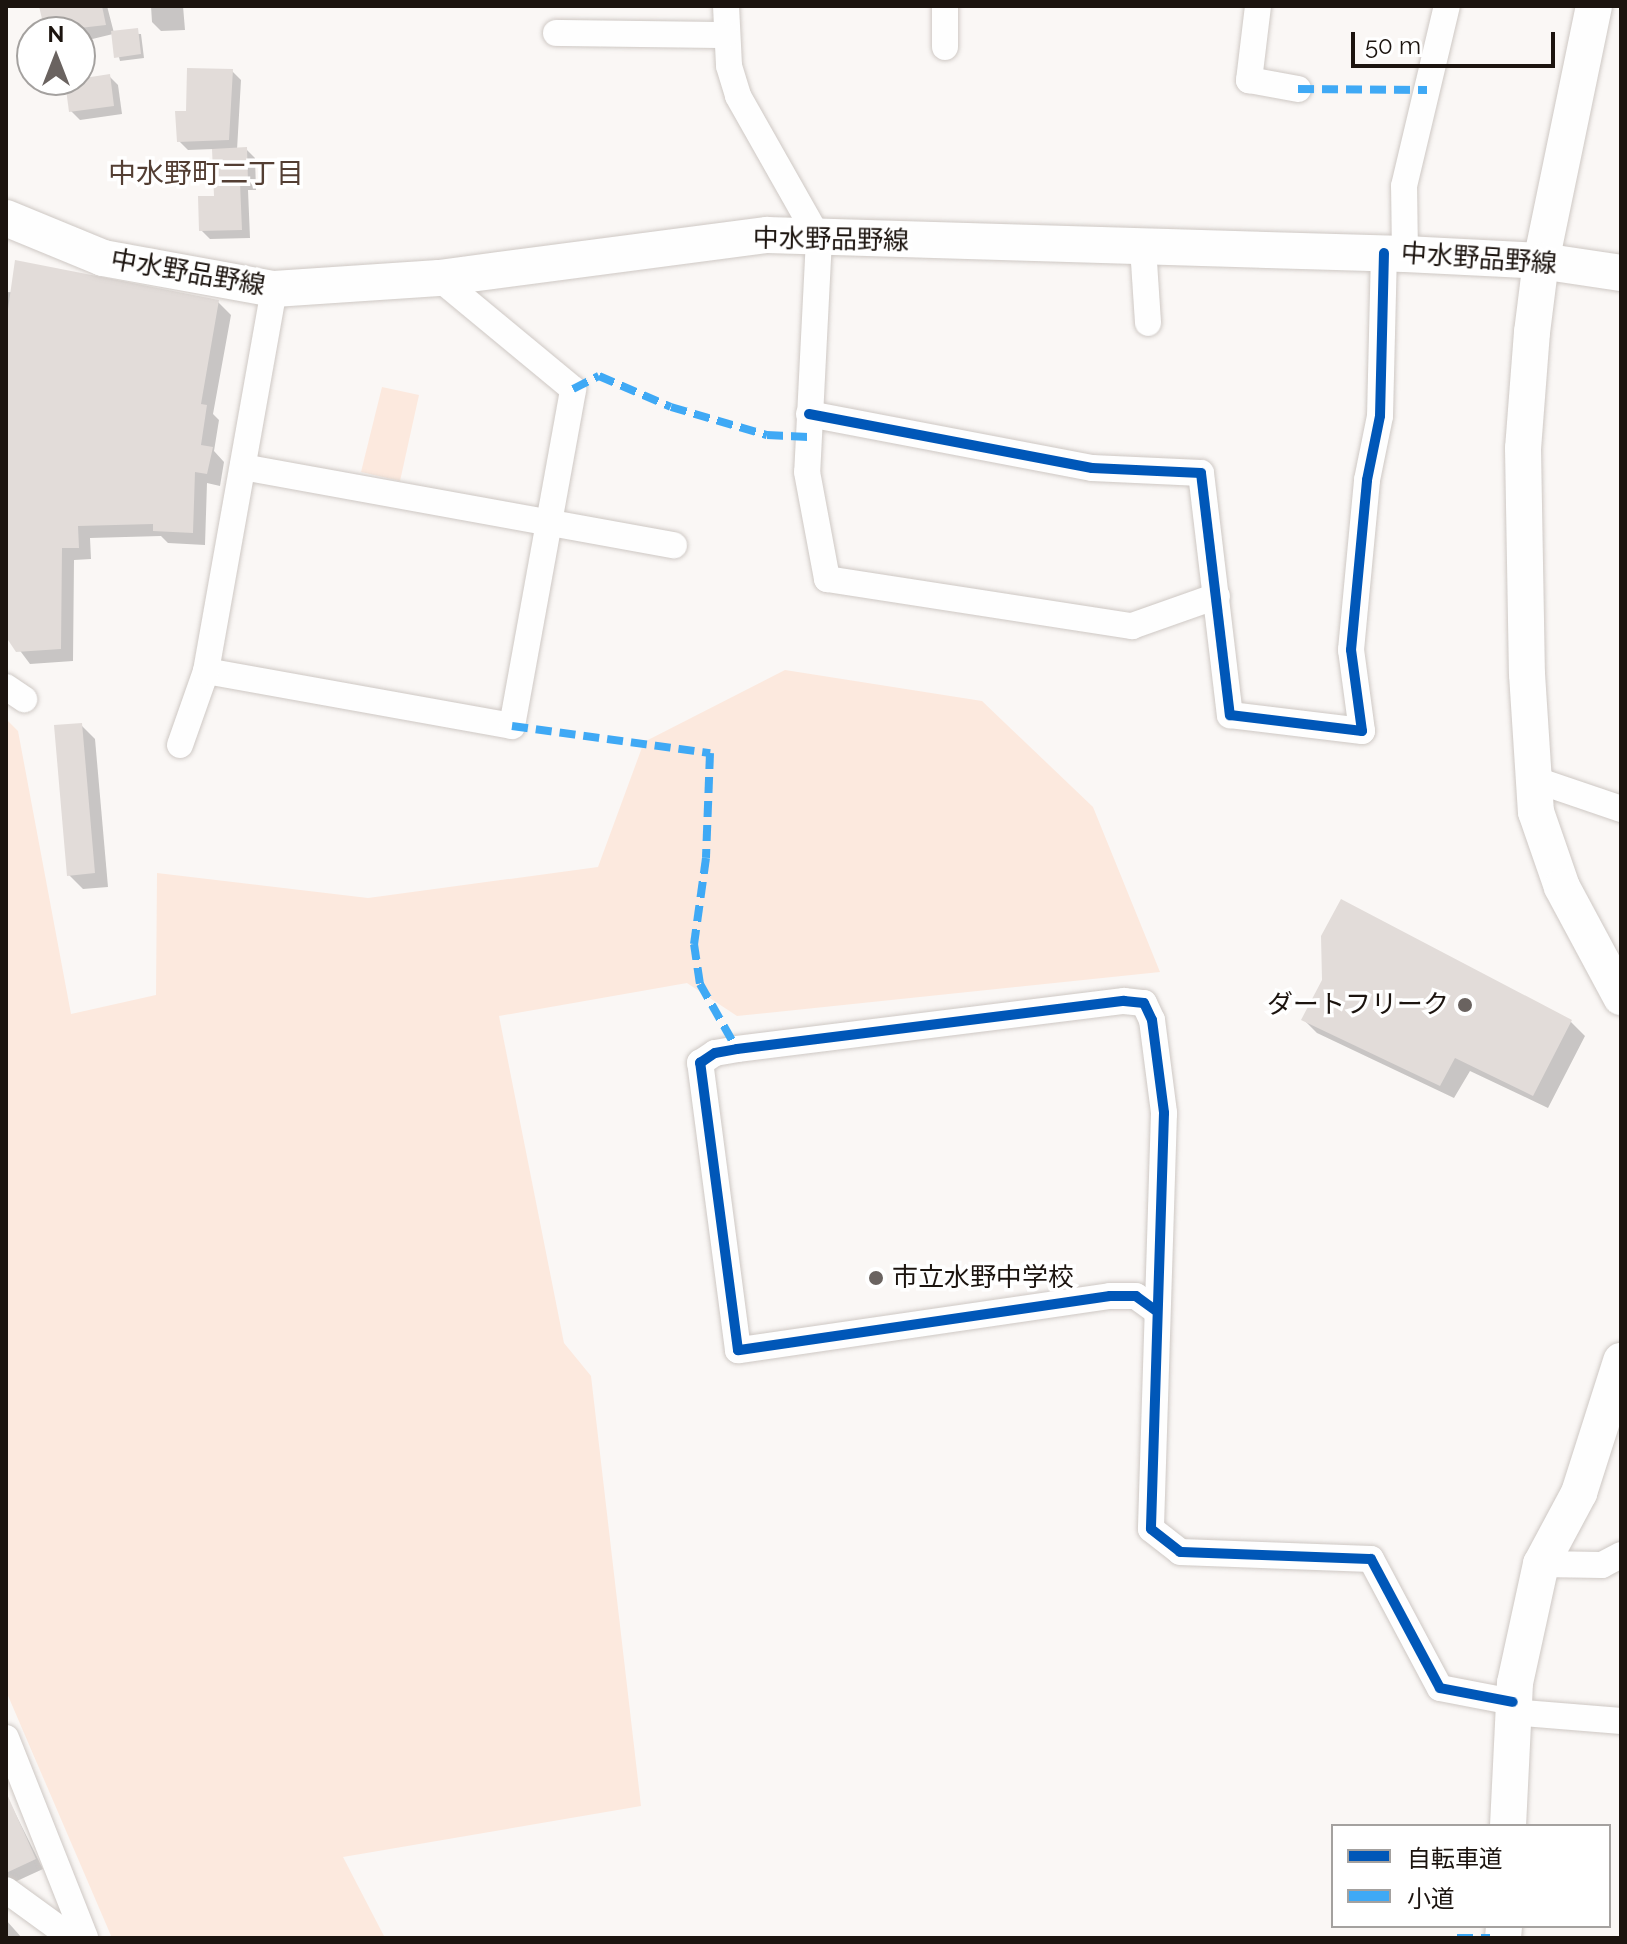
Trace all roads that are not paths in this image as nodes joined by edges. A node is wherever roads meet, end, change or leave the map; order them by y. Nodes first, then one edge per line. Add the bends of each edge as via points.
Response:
1 (726, 6) edge
2 (945, 6) edge
3 (1258, 6) edge
4 (1447, 6) edge
5 (1594, 6) edge
6 (556, 33) dead end
7 (725, 35) junction
8 (945, 47) dead end
9 (1298, 89) dead end
10 (6, 218) edge
11 (819, 239) junction
12 (1143, 247) junction
13 (1394, 254) junction
14 (1541, 261) junction
15 (1621, 273) edge
16 (439, 278) junction
17 (274, 289) junction
18 (1148, 323) dead end
19 (809, 414) junction
20 (243, 467) junction
21 (551, 524) junction
22 (674, 545) dead end
23 (1217, 596) junction
24 (206, 671) junction
25 (180, 745) dead end
26 (1533, 779) junction
27 (1621, 809) edge
28 (1621, 997) edge
29 (1155, 1310) junction
30 (1621, 1361) edge
31 (1621, 1555) edge
32 (1541, 1564) junction
33 (1513, 1707) junction
34 (1621, 1721) edge
35 (6, 1738) edge
36 (1508, 1824) edge
37 (6, 1890) edge
38 (72, 1938) edge
39 (85, 1938) edge

1 - 7 street
2 - 8 street
3 - 9 street via 1249,80
4 - 13 street via 1404,186
5 - 14 main road
6 - 7 street
7 - 11 street via 738,96
10 - 17 main road, 中水野品野線 via 103,258
11 - 12 main road, 中水野品野線
11 - 16 main road, 中水野品野線 via 767,235
11 - 19 street
12 - 13 main road, 中水野品野線
12 - 18 street
13 - 14 main road, 中水野品野線
13 - 23 street via 1351,650 1362,731 1230,715
14 - 15 main road, 中水野品野線
14 - 26 main road via 1523,448
16 - 17 main road, 中水野品野線
16 - 21 street via 573,389
17 - 20 street
19 - 23 street via 1092,468 1201,473
19 - 23 street via 807,472 827,579 1132,626
20 - 21 street
20 - 24 street
21 - 22 street
21 - 24 street via 512,726
24 - 25 street
26 - 27 street
26 - 28 main road via 1536,812 1562,887
29 - 29 street via 1136,1296 1110,1296 738,1350 700,1063 715,1053 737,1049 1110,1002 1144,1003 1152,1020 1164,1113 1161,1289
29 - 33 street via 1151,1529 1180,1552 1371,1559 1440,1688
30 - 32 main road via 1579,1493
31 - 32 street via 1602,1565
32 - 33 main road
33 - 34 street
33 - 36 main road
35 - 39 street
37 - 38 street

